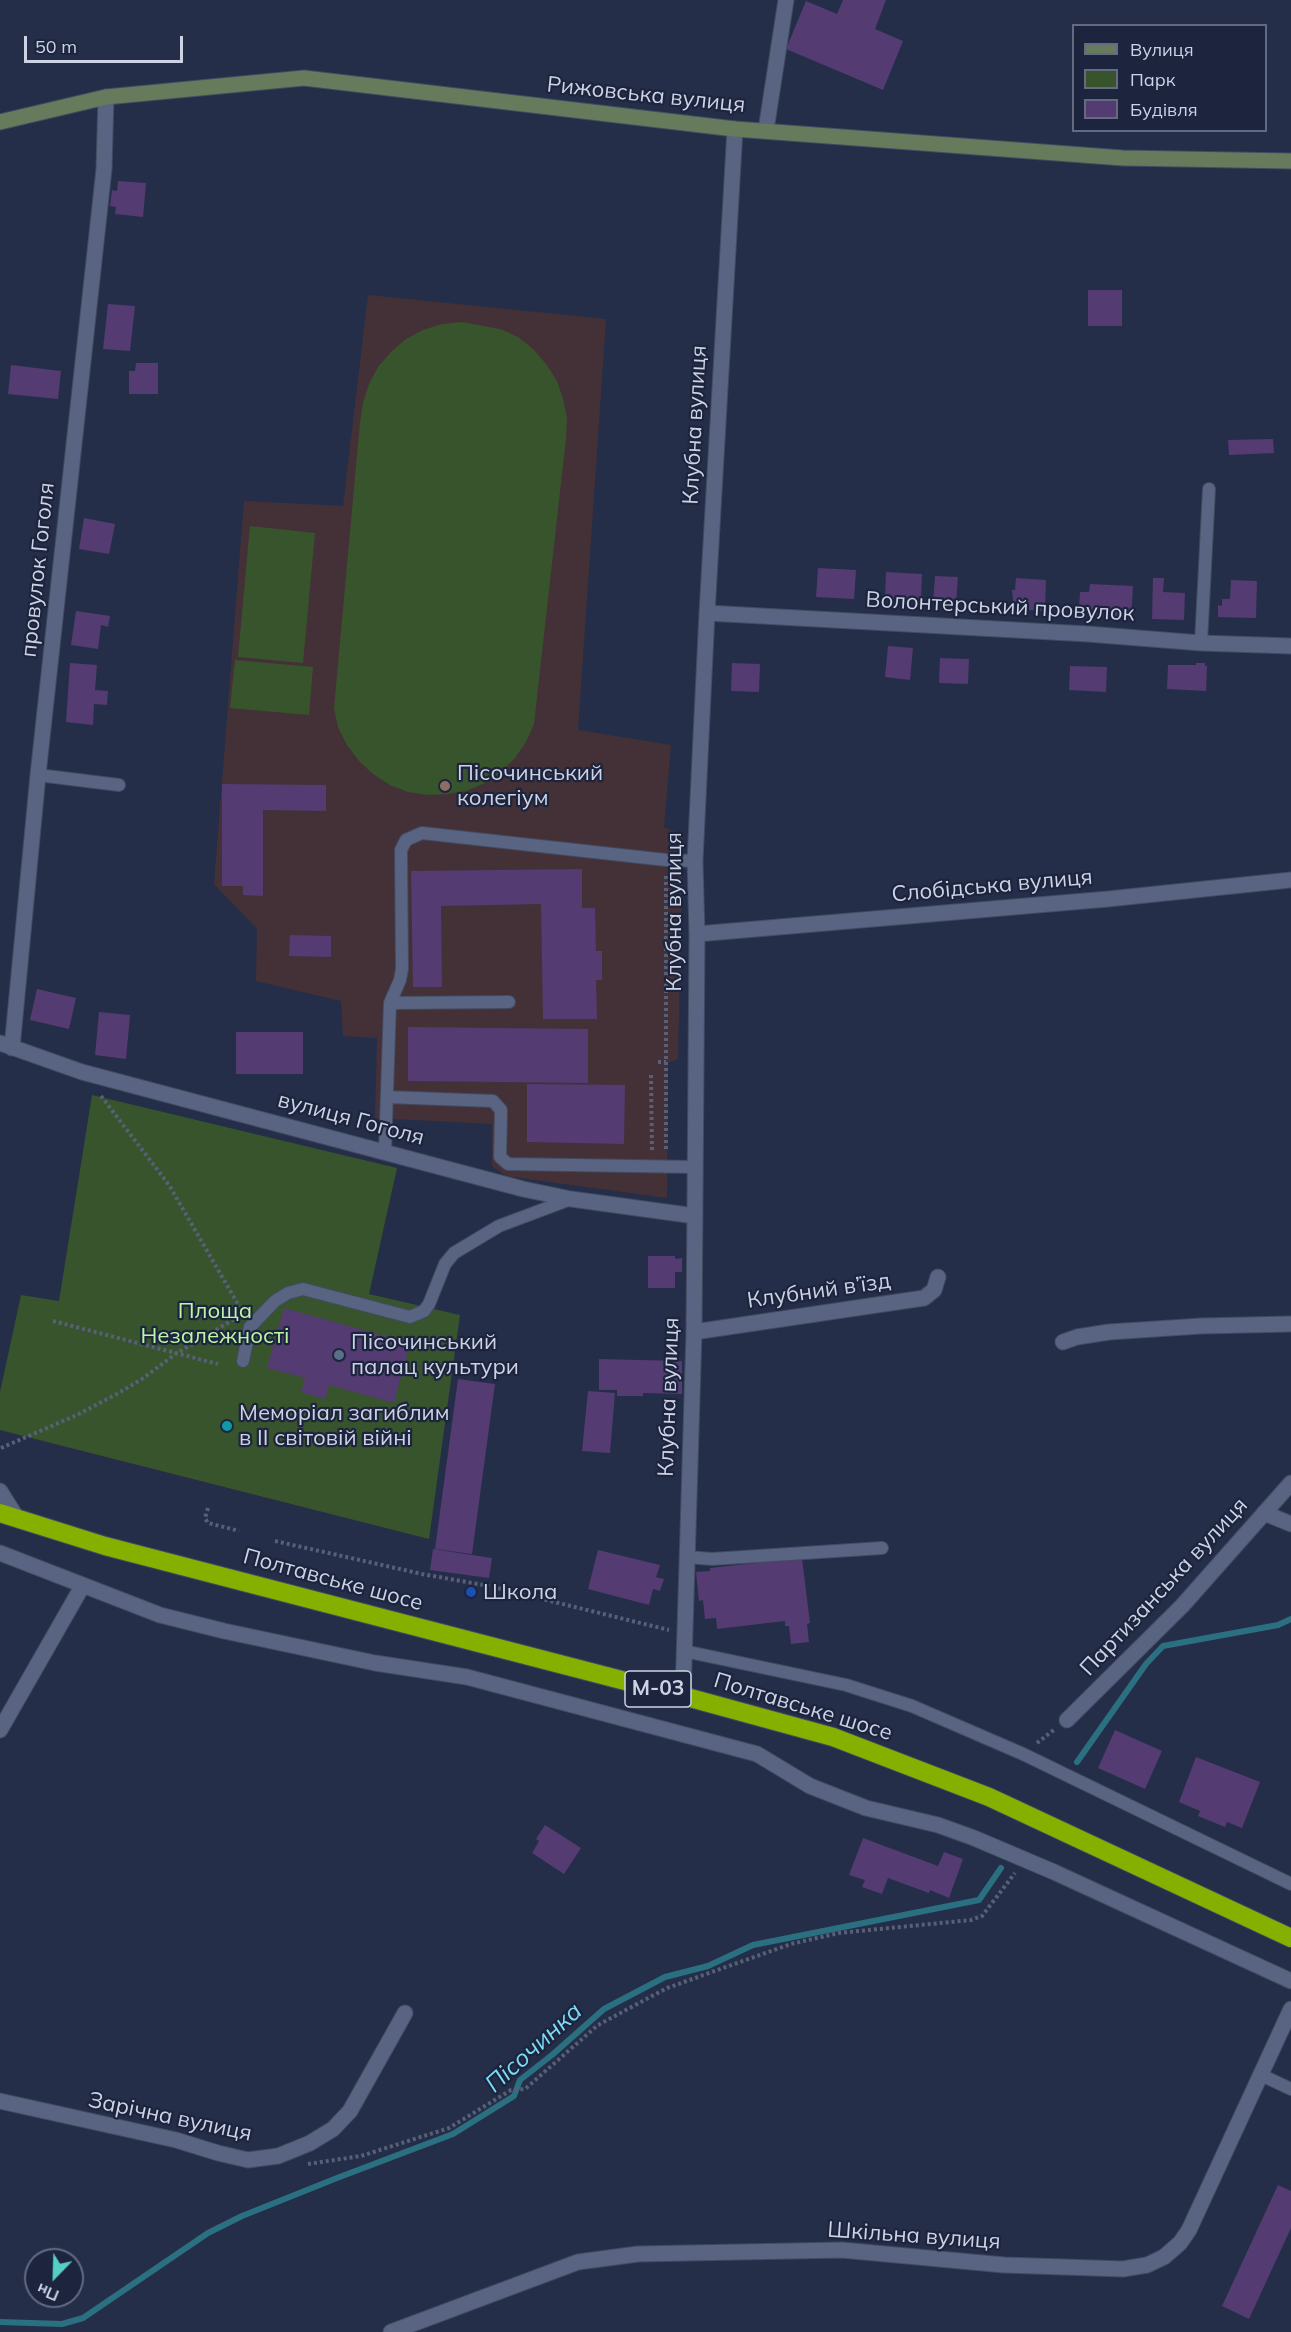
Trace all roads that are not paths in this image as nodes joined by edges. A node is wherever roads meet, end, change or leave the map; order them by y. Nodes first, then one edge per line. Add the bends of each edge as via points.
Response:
1 (786, 0) edge
2 (106, 97) junction
3 (0, 122) edge
4 (735, 129) junction
5 (766, 130) junction
6 (1291, 161) edge
7 (1209, 489) dead end
8 (707, 613) junction
9 (1202, 643) junction
10 (1291, 646) edge
11 (38, 775) junction
12 (119, 785) dead end
13 (695, 861) junction
14 (1291, 880) edge
15 (697, 934) junction
16 (509, 1002) dead end
17 (390, 1003) junction
18 (6, 1046) edge
19 (387, 1097) junction
20 (385, 1152) junction
21 (694, 1167) junction
22 (571, 1199) junction
23 (695, 1216) junction
24 (938, 1277) dead end
25 (1291, 1324) edge
26 (694, 1332) junction
27 (1063, 1342) dead end
28 (243, 1361) dead end
29 (1291, 1483) edge
30 (0, 1491) edge
31 (1264, 1513) junction
32 (8, 1516) edge
33 (1291, 1524) edge
34 (882, 1548) dead end
35 (0, 1553) edge
36 (687, 1557) junction
37 (83, 1585) junction
38 (684, 1651) junction
39 (683, 1696) junction
40 (1067, 1720) road end
41 (0, 1730) edge
42 (1291, 1884) edge
43 (1291, 1938) edge
44 (1291, 1981) edge
45 (1291, 2009) edge
46 (405, 2013) dead end
47 (1261, 2075) junction
48 (1291, 2089) edge
49 (0, 2101) edge
50 (391, 2332) edge

1 - 5 street
2 - 3 street, Рижовська вулиця
2 - 4 street, Рижовська вулиця via 304,78
2 - 11 street, провулок Гоголя via 104,169
4 - 5 street, Рижовська вулиця
4 - 8 street, Клубна вулиця
5 - 6 street, Рижовська вулиця via 1123,158
7 - 9 lane
8 - 9 street, Волонтерський провулок
8 - 13 street, Клубна вулиця
9 - 10 street, Волонтерський провулок
11 - 12 lane
11 - 18 street, провулок Гоголя
13 - 15 street, Клубна вулиця
13 - 17 lane via 422,833 411,836 401,850 402,969
14 - 15 street, Слобідська вулиця
15 - 21 street, Клубна вулиця
16 - 17 lane
17 - 19 lane
18 - 20 street, вулиця Гоголя via 82,1072
19 - 20 lane
19 - 21 lane via 493,1101 501,1110 500,1157 508,1164
20 - 22 street, вулиця Гоголя
21 - 23 street, Клубна вулиця
22 - 23 street, вулиця Гоголя
22 - 28 lane via 499,1226 454,1253 445,1264 429,1304 410,1317 303,1289 288,1293 275,1300 250,1327
23 - 26 street, Клубна вулиця
24 - 26 street, Клубний в’їзд via 934,1290 924,1298
25 - 27 street via 1109,1332
26 - 36 street, Клубна вулиця
29 - 31 street, Партизанська вулиця
30 - 32 street
31 - 33 street
31 - 40 street, Партизанська вулиця via 1182,1606
32 - 39 highway, Полтавське шосе / М-03 via 105,1546
34 - 36 lane via 712,1559
35 - 37 street
36 - 38 street, Клубна вулиця
37 - 41 street
37 - 44 street via 160,1615 375,1663 467,1677 757,1754 810,1786 866,1808 938,1825 1025,1860
38 - 39 street, Клубна вулиця
38 - 42 lane via 846,1685 912,1706 1023,1754
39 - 43 highway, Полтавське шосе / М-03 via 833,1737 989,1797
45 - 47 street, Шкільна вулиця
46 - 49 street, Зарічна вулиця via 350,2111 333,2129 278,2156 248,2160
47 - 48 lane
47 - 50 street, Шкільна вулиця via 1189,2230 1164,2257 1147,2265 1123,2269 1004,2265 842,2250 638,2254 578,2262

